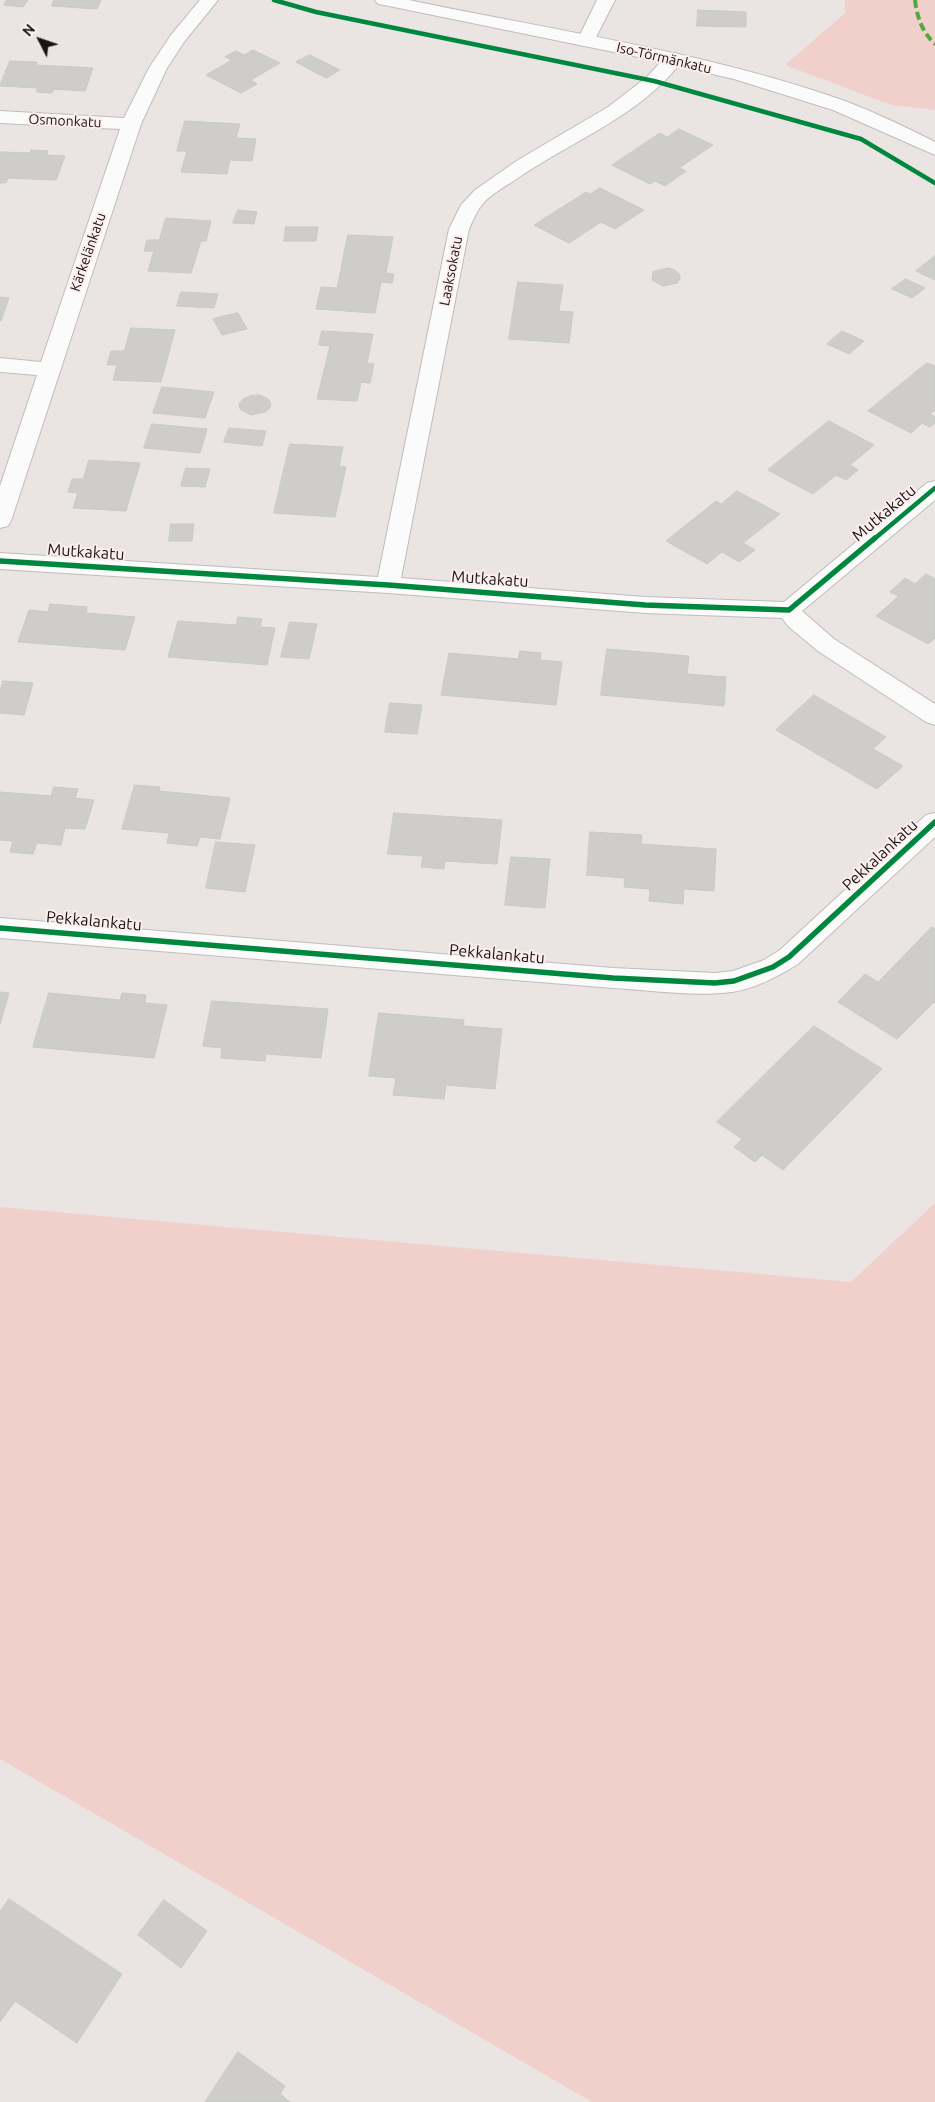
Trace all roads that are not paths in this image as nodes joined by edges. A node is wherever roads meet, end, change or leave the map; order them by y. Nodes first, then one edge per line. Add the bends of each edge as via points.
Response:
1 (209, 0) edge
2 (384, 0) edge
3 (606, 0) edge
4 (586, 41) junction
5 (674, 59) junction
6 (0, 117) edge
7 (131, 124) junction
8 (935, 149) edge
9 (0, 365) edge
10 (48, 369) junction
11 (935, 488) edge
12 (0, 521) edge
13 (0, 561) edge
14 (388, 585) junction
15 (789, 610) junction
16 (935, 716) edge
17 (935, 822) edge
18 (0, 928) edge

1 - 7 street, Kärkelänkatu via 158,68
2 - 4 street, Iso-Törmänkatu
3 - 4 street
4 - 5 street, Iso-Törmänkatu
5 - 8 street, Iso-Törmänkatu via 848,108
5 - 14 street, Laaksokatu via 654,82 615,111 525,164 482,194 464,216
6 - 7 street, Osmonkatu
7 - 10 street, Kärkelänkatu
9 - 10 street
10 - 12 street, Kärkelänkatu
11 - 15 street, Mutkakatu
13 - 14 street, Mutkakatu
14 - 15 street, Mutkakatu via 644,605
15 - 16 street via 826,645
17 - 18 street, Pekkalankatu via 789,957 754,975 715,984

